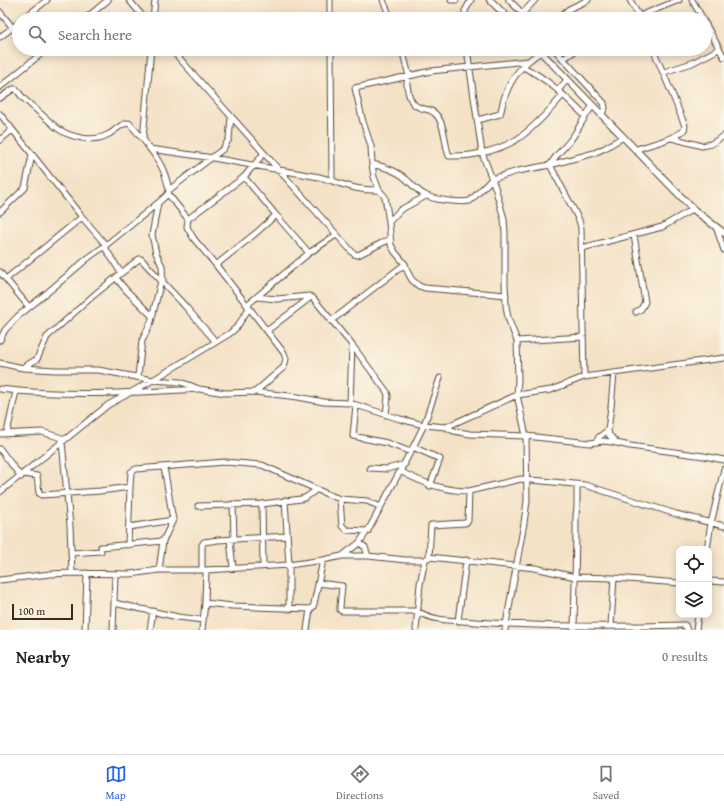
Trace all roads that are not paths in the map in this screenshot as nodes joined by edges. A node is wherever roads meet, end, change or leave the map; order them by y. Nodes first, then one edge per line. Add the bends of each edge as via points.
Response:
1 (47, 0) edge
2 (108, 0) edge
3 (129, 0) edge
4 (155, 0) edge
5 (330, 0) edge
6 (383, 0) edge
7 (451, 0) edge
8 (456, 0) edge
9 (471, 0) edge
10 (490, 0) edge
11 (509, 0) edge
12 (535, 0) edge
13 (588, 0) edge
14 (630, 0) edge
15 (679, 0) edge
16 (692, 0) edge
17 (0, 12) edge
18 (32, 12) edge
19 (93, 12) edge
20 (139, 12) edge
21 (154, 12) edge
22 (330, 12) edge
23 (388, 12) edge
24 (465, 12) edge
25 (502, 12) edge
26 (522, 12) edge
27 (524, 12) edge
28 (565, 12) edge
29 (637, 12) edge
30 (651, 12) edge
31 (698, 12) edge
32 (12, 27) edge
33 (12, 29) edge
34 (712, 36) edge
35 (0, 37) edge
36 (719, 49) junction
37 (712, 53) edge
38 (38, 56) edge
39 (150, 56) edge
40 (177, 56) edge
41 (331, 56) edge
42 (404, 56) edge
43 (468, 56) edge
44 (533, 56) edge
45 (544, 56) edge
46 (560, 56) edge
47 (568, 56) edge
48 (656, 56) edge
49 (706, 56) edge
50 (724, 57) edge
51 (563, 59) junction
52 (528, 61) junction
53 (470, 66) junction
54 (523, 67) junction
55 (571, 68) junction
56 (664, 72) junction
57 (409, 76) junction
58 (565, 78) junction
59 (0, 87) edge
60 (558, 90) junction
61 (563, 95) junction
62 (0, 98) edge
63 (593, 106) junction
64 (0, 114) edge
65 (601, 115) junction
66 (585, 116) junction
67 (231, 117) junction
68 (478, 120) junction
69 (12, 130) junction
70 (724, 136) edge
71 (623, 137) junction
72 (672, 138) junction
73 (143, 139) junction
74 (0, 140) edge
75 (150, 149) junction
76 (635, 150) junction
77 (264, 153) junction
78 (482, 153) junction
79 (32, 155) junction
80 (213, 158) junction
81 (372, 164) junction
82 (255, 165) junction
83 (550, 165) junction
84 (280, 171) junction
85 (244, 177) junction
86 (492, 179) junction
87 (332, 180) junction
88 (379, 190) junction
89 (168, 192) junction
90 (426, 196) junction
91 (158, 203) junction
92 (693, 209) junction
93 (0, 212) edge
94 (276, 215) junction
95 (82, 217) junction
96 (188, 219) junction
97 (389, 222) junction
98 (715, 226) junction
99 (724, 233) edge
100 (336, 235) junction
101 (634, 235) junction
102 (390, 239) junction
103 (105, 246) junction
104 (582, 248) junction
105 (724, 250) edge
106 (309, 254) junction
107 (216, 264) junction
108 (406, 264) junction
109 (0, 272) edge
110 (121, 273) junction
111 (116, 278) junction
112 (6, 280) junction
113 (162, 282) junction
114 (506, 295) junction
115 (257, 297) junction
116 (311, 297) junction
117 (29, 307) junction
118 (248, 307) junction
119 (636, 312) dead end
120 (152, 316) junction
121 (331, 321) junction
122 (268, 330) junction
123 (3, 331) edge
124 (583, 337) junction
125 (0, 340) edge
126 (517, 341) junction
127 (216, 342) junction
128 (352, 345) junction
129 (724, 358) edge
130 (0, 363) edge
131 (23, 368) junction
132 (614, 373) junction
133 (138, 376) junction
134 (584, 377) junction
135 (440, 378) dead end
136 (153, 380) junction
137 (0, 389) edge
138 (199, 389) junction
139 (16, 391) junction
140 (255, 392) junction
141 (131, 393) junction
142 (517, 395) junction
143 (350, 403) junction
144 (356, 404) junction
145 (386, 415) junction
146 (424, 425) junction
147 (446, 427) junction
148 (608, 430) junction
149 (0, 434) edge
150 (6, 434) junction
151 (526, 436) junction
152 (64, 440) junction
153 (596, 442) junction
154 (618, 444) junction
155 (0, 449) edge
156 (412, 450) junction
157 (724, 460) edge
158 (405, 464) junction
159 (164, 467) junction
160 (370, 468) dead end
161 (724, 469) edge
162 (400, 471) junction
163 (22, 475) junction
164 (527, 479) junction
165 (578, 485) junction
166 (130, 486) junction
167 (430, 486) junction
168 (316, 490) junction
169 (469, 491) junction
170 (0, 492) edge
171 (66, 494) junction
172 (340, 499) junction
173 (285, 500) junction
174 (233, 504) junction
175 (262, 504) junction
176 (198, 506) dead end
177 (381, 507) junction
178 (173, 520) junction
179 (711, 523) junction
180 (724, 526) edge
181 (129, 527) junction
182 (368, 531) junction
183 (286, 536) junction
184 (263, 538) junction
185 (232, 540) junction
186 (163, 541) junction
187 (359, 542) junction
188 (128, 545) junction
189 (707, 546) edge
190 (71, 553) junction
191 (342, 556) junction
192 (368, 556) junction
193 (427, 559) junction
194 (323, 560) junction
195 (466, 560) junction
196 (289, 565) junction
197 (263, 566) junction
198 (517, 566) junction
199 (233, 568) junction
200 (159, 570) junction
201 (204, 570) junction
202 (72, 572) junction
203 (87, 573) junction
204 (115, 574) junction
205 (575, 577) junction
206 (614, 578) junction
207 (0, 580) edge
208 (712, 581) edge
209 (724, 582) edge
210 (318, 583) junction
211 (676, 583) edge
212 (114, 603) junction
213 (205, 603) junction
214 (288, 609) junction
215 (310, 609) junction
216 (153, 611) junction
217 (417, 611) junction
218 (698, 618) edge
219 (203, 620) junction
220 (458, 621) junction
221 (611, 626) junction
222 (505, 627) edge
223 (574, 628) edge
224 (85, 630) edge
225 (113, 630) edge
226 (150, 630) edge
227 (202, 630) edge
228 (307, 630) edge
229 (416, 630) edge
230 (687, 630) edge
231 (696, 630) edge

1 - 18 street
2 - 19 street
3 - 20 street
4 - 21 street
5 - 22 street
6 - 23 street
7 - 8 street
9 - 24 street
10 - 25 street
11 - 26 street
12 - 27 street
13 - 28 street
14 - 29 street
15 - 30 street
16 - 31 street
17 - 32 street
33 - 35 street
34 - 36 street
36 - 37 street
36 - 50 street
38 - 59 street
39 - 73 street
40 - 67 street
41 - 87 street
42 - 57 street
43 - 53 street
44 - 52 street
45 - 58 street
46 - 51 street
47 - 51 street
48 - 56 street
49 - 56 street
51 - 55 street
52 - 53 street
52 - 54 street
53 - 57 street
53 - 68 street
54 - 60 street
54 - 68 street via 510,84 500,114
55 - 58 street
55 - 65 street via 604,103 605,108
56 - 72 street via 685,126 684,130
57 - 78 street via 406,82 413,105 436,114 439,118 449,156
57 - 81 street via 355,88 362,122 371,146
58 - 60 street
58 - 63 street
60 - 61 street
61 - 66 street
61 - 78 street via 516,140
62 - 73 street via 13,89 16,90 63,132 97,139 129,123
63 - 65 street
63 - 66 street
64 - 69 street
65 - 71 street
66 - 83 street
67 - 77 street
67 - 80 street via 228,142
68 - 78 street
69 - 74 street
69 - 79 street
70 - 72 street via 702,146
71 - 76 street
71 - 83 street via 605,148
72 - 76 street
73 - 75 street
75 - 80 street
75 - 89 street via 162,166
76 - 92 street
77 - 82 street
77 - 84 street
78 - 86 street
79 - 93 street via 25,188
79 - 95 street
80 - 82 street
80 - 89 street
81 - 88 street
81 - 90 street via 393,170
82 - 84 street
82 - 85 street
83 - 86 street
83 - 104 street via 580,220
84 - 87 street
84 - 100 street
85 - 94 street
85 - 96 street
86 - 90 street via 470,201 459,202
86 - 114 street via 504,219
87 - 88 street via 354,188
88 - 97 street via 384,197
89 - 91 street
89 - 96 street
90 - 97 street via 396,212
91 - 103 street
91 - 113 street via 152,235 162,266
92 - 98 street
92 - 101 street via 662,227
94 - 106 street
94 - 107 street via 256,234
95 - 103 street
95 - 112 street
96 - 107 street via 188,229
97 - 102 street
98 - 99 street
98 - 105 street
100 - 102 street via 355,255
100 - 106 street
101 - 104 street
101 - 119 street via 645,302
102 - 108 street via 395,252
103 - 110 street
103 - 117 street
104 - 124 street
106 - 115 street
107 - 118 street
108 - 114 street via 412,280 425,288
108 - 121 street
109 - 112 street
110 - 111 street
110 - 113 street via 136,260 142,259
111 - 120 street
111 - 131 street via 46,338 37,359
112 - 117 street
113 - 120 street
113 - 127 street
114 - 126 street via 508,318
115 - 116 street
115 - 118 street
116 - 121 street
116 - 122 street
117 - 123 street
118 - 122 street
118 - 127 street via 237,327
120 - 133 street via 142,340
121 - 128 street
122 - 140 street via 284,353 286,363
123 - 125 street
124 - 126 street
124 - 134 street
126 - 142 street
127 - 136 street
128 - 143 street
128 - 145 street via 387,392
129 - 132 street
130 - 131 street
131 - 133 street via 98,370
132 - 134 street
132 - 148 street
133 - 136 street
134 - 142 street via 551,390
135 - 146 street
136 - 138 street via 180,382
136 - 141 street
137 - 139 street
138 - 140 street via 226,393
138 - 141 street
139 - 141 street
139 - 150 street
140 - 143 street
141 - 152 street via 108,405
142 - 147 street
142 - 151 street
143 - 144 street
144 - 145 street
144 - 156 street via 353,436
145 - 146 street
146 - 147 street
146 - 156 street
147 - 151 street via 470,434
148 - 153 street via 598,437
148 - 154 street
149 - 150 street
150 - 152 street via 42,432
151 - 153 street
151 - 164 street
152 - 163 street
152 - 171 street
153 - 154 street
154 - 157 street
155 - 163 street
156 - 158 street
156 - 167 street via 440,460
158 - 160 street via 387,469
158 - 162 street
159 - 166 street via 136,469 131,472
159 - 168 street via 225,462 258,464
159 - 178 street
161 - 179 street
162 - 167 street
162 - 177 street
163 - 170 street
163 - 171 street via 37,476 39,493 42,495
164 - 165 street
164 - 169 street
164 - 198 street via 527,501
165 - 179 street
165 - 205 street
166 - 171 street
166 - 181 street
167 - 169 street
168 - 172 street
168 - 173 street via 303,499
169 - 193 street via 468,521 431,525
171 - 190 street
172 - 177 street via 367,501
172 - 182 street via 342,526 347,530
173 - 175 street
173 - 183 street
174 - 175 street
174 - 176 street
174 - 185 street
175 - 184 street
177 - 182 street
178 - 181 street
178 - 186 street
179 - 180 street
179 - 189 street
181 - 188 street
182 - 187 street
183 - 184 street
183 - 196 street
184 - 185 street
184 - 197 street
185 - 199 street
185 - 201 street via 202,543
186 - 188 street
186 - 200 street
187 - 191 street
187 - 192 street via 365,547
188 - 190 street
190 - 202 street
191 - 192 street
191 - 194 street
192 - 193 street
193 - 195 street
193 - 217 street via 420,584
194 - 196 street
194 - 210 street
195 - 198 street
195 - 220 street
196 - 197 street
196 - 214 street
197 - 199 street
198 - 205 street
198 - 222 street
199 - 201 street
200 - 201 street
200 - 204 street
201 - 213 street
202 - 203 street
202 - 207 street
203 - 204 street
203 - 224 street
204 - 212 street
205 - 206 street
205 - 223 street
206 - 211 street
206 - 221 street
208 - 209 street
210 - 215 street
210 - 217 street via 342,586 340,610
212 - 216 street
212 - 225 street
213 - 214 street
213 - 219 street
214 - 215 street
215 - 228 street
216 - 219 street
216 - 226 street
217 - 220 street via 440,620
217 - 229 street
218 - 231 street
219 - 227 street
220 - 222 street
221 - 223 street
221 - 230 street via 685,625
222 - 223 street

